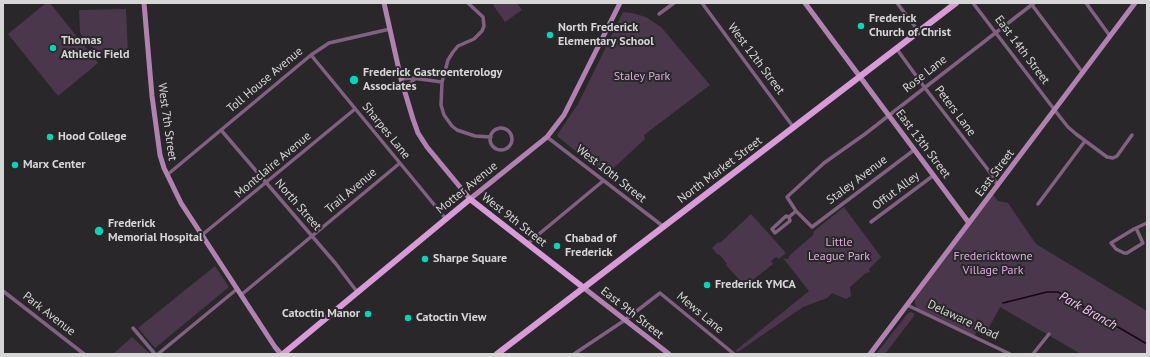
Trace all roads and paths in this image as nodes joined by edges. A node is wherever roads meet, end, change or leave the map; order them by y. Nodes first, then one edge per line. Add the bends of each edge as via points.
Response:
1 (144, 3) edge
2 (384, 3) edge
3 (468, 3) edge
4 (620, 3) edge
5 (674, 3) edge
6 (702, 3) edge
7 (805, 3) edge
8 (897, 3) edge
9 (956, 3) edge
10 (973, 3) edge
11 (1086, 3) edge
12 (1135, 3) edge
13 (1033, 4) edge
14 (659, 14) dead end
15 (390, 29) junction
16 (919, 32) junction
17 (996, 32) junction
18 (1110, 36) junction
19 (896, 48) junction
20 (311, 55) junction
21 (1082, 73) junction
22 (860, 77) junction
23 (401, 79) junction
24 (414, 79) junction
25 (442, 82) junction
26 (403, 86) junction
27 (925, 88) junction
28 (355, 109) junction
29 (1055, 110) junction
30 (888, 116) junction
31 (794, 128) junction
32 (221, 130) junction
33 (1132, 135) dead end
34 (547, 136) junction
35 (491, 137) junction
36 (1085, 140) junction
37 (914, 150) junction
38 (400, 163) junction
39 (167, 175) junction
40 (934, 175) junction
41 (603, 181) junction
42 (266, 183) junction
43 (998, 186) junction
44 (470, 199) junction
45 (1038, 204) dead end
46 (796, 211) junction
47 (789, 217) junction
48 (446, 219) junction
49 (871, 222) dead end
50 (969, 223) junction
51 (1147, 223) edge
52 (664, 227) junction
53 (1136, 228) junction
54 (202, 235) junction
55 (312, 236) junction
56 (527, 244) junction
57 (237, 288) junction
58 (584, 288) junction
59 (3, 291) edge
60 (358, 293) junction
61 (241, 295) junction
62 (907, 305) junction
63 (625, 320) junction
64 (133, 328) dead end
65 (1049, 334) dead end
66 (84, 354) edge
67 (155, 354) edge
68 (158, 354) edge
69 (282, 354) edge
70 (496, 354) edge
71 (574, 354) edge
72 (669, 354) edge
73 (734, 354) edge
74 (870, 354) edge
75 (1010, 354) edge
76 (1033, 354) edge

1 - 39 main road, West 7th Street via 152,96 160,155
2 - 15 main road, West 9th Street
3 - 25 street via 483,17 484,26 482,32 474,39 458,46 452,52
4 - 34 main road, Motter Avenue via 572,101
5 - 14 street
6 - 31 street, West 12th Street
7 - 22 main road, East 13th Street
8 - 16 street
9 - 16 main road, North Market Street
10 - 17 street, East 14th Street
11 - 18 street
12 - 18 main road, East Street
13 - 17 street, Rose Lane
13 - 21 street
15 - 20 street, Toll House Avenue via 329,43
15 - 23 main road, West 9th Street
16 - 19 main road, North Market Street
17 - 27 street, Rose Lane
17 - 29 street, East 14th Street
18 - 21 main road, East Street
19 - 22 main road, North Market Street
19 - 27 street, Peters Lane
20 - 28 street, Sharpes Lane
20 - 32 street, Toll House Avenue
21 - 29 main road, East Street
22 - 30 main road, East 13th Street
22 - 31 main road, North Market Street
23 - 24 street
23 - 26 main road, West 9th Street
24 - 25 street
24 - 26 street
25 - 35 street via 441,105 452,126 466,134
26 - 44 main road, West 9th Street via 418,133
27 - 30 street, Rose Lane
27 - 43 street, Peters Lane
28 - 38 street, Sharpes Lane
28 - 42 street, Montclaire Avenue
29 - 36 street, East 14th Street via 1068,127
29 - 43 main road, East Street
30 - 37 main road, East 13th Street
30 - 46 street, Rose Lane via 824,163 787,197
31 - 52 main road, North Market Street
32 - 39 street, Toll House Avenue
32 - 42 street, North Street
33 - 36 street, East 14th Street via 1113,158 1107,157
34 - 41 street, West 10th Street
34 - 44 main road, Motter Avenue
35 - 35 street via 493,147 500,150 507,148 511,143 511,136 504,129 494,131
36 - 45 street
37 - 40 main road, East 13th Street
37 - 46 street, Staley Avenue via 812,227
38 - 48 street, Sharpes Lane
38 - 55 street, Trail Avenue
39 - 54 main road, West 7th Street via 181,203
40 - 49 street, Offut Alley
40 - 50 main road, East 13th Street
41 - 52 street, West 10th Street
41 - 56 street
42 - 54 street, Montclaire Avenue
42 - 55 street, North Street
43 - 50 main road, East Street
44 - 48 main road, Motter Avenue
44 - 56 main road, West 9th Street
46 - 47 street
47 - 47 street via 786,216 772,229 775,233 790,221
48 - 60 main road, Motter Avenue
50 - 62 main road, East Street
51 - 53 street
52 - 58 main road, North Market Street
53 - 53 street via 1134,229 1111,243 1116,249 1127,253 1143,243
54 - 57 main road, West 7th Street
55 - 60 street, North Street
55 - 61 street, Trail Avenue
56 - 58 main road, West 9th Street
57 - 61 main road, West 7th Street
57 - 68 street
58 - 63 main road, East 9th Street
58 - 70 main road, North Market Street
59 - 66 street, Park Avenue
60 - 69 main road, Motter Avenue
61 - 69 main road, West 7th Street via 275,348
62 - 74 main road, East Street
62 - 75 street, Delaware Road
63 - 71 street, Mews Lane
63 - 72 main road, East 9th Street
63 - 73 street, Mews Lane via 660,293
64 - 67 street
65 - 76 street

